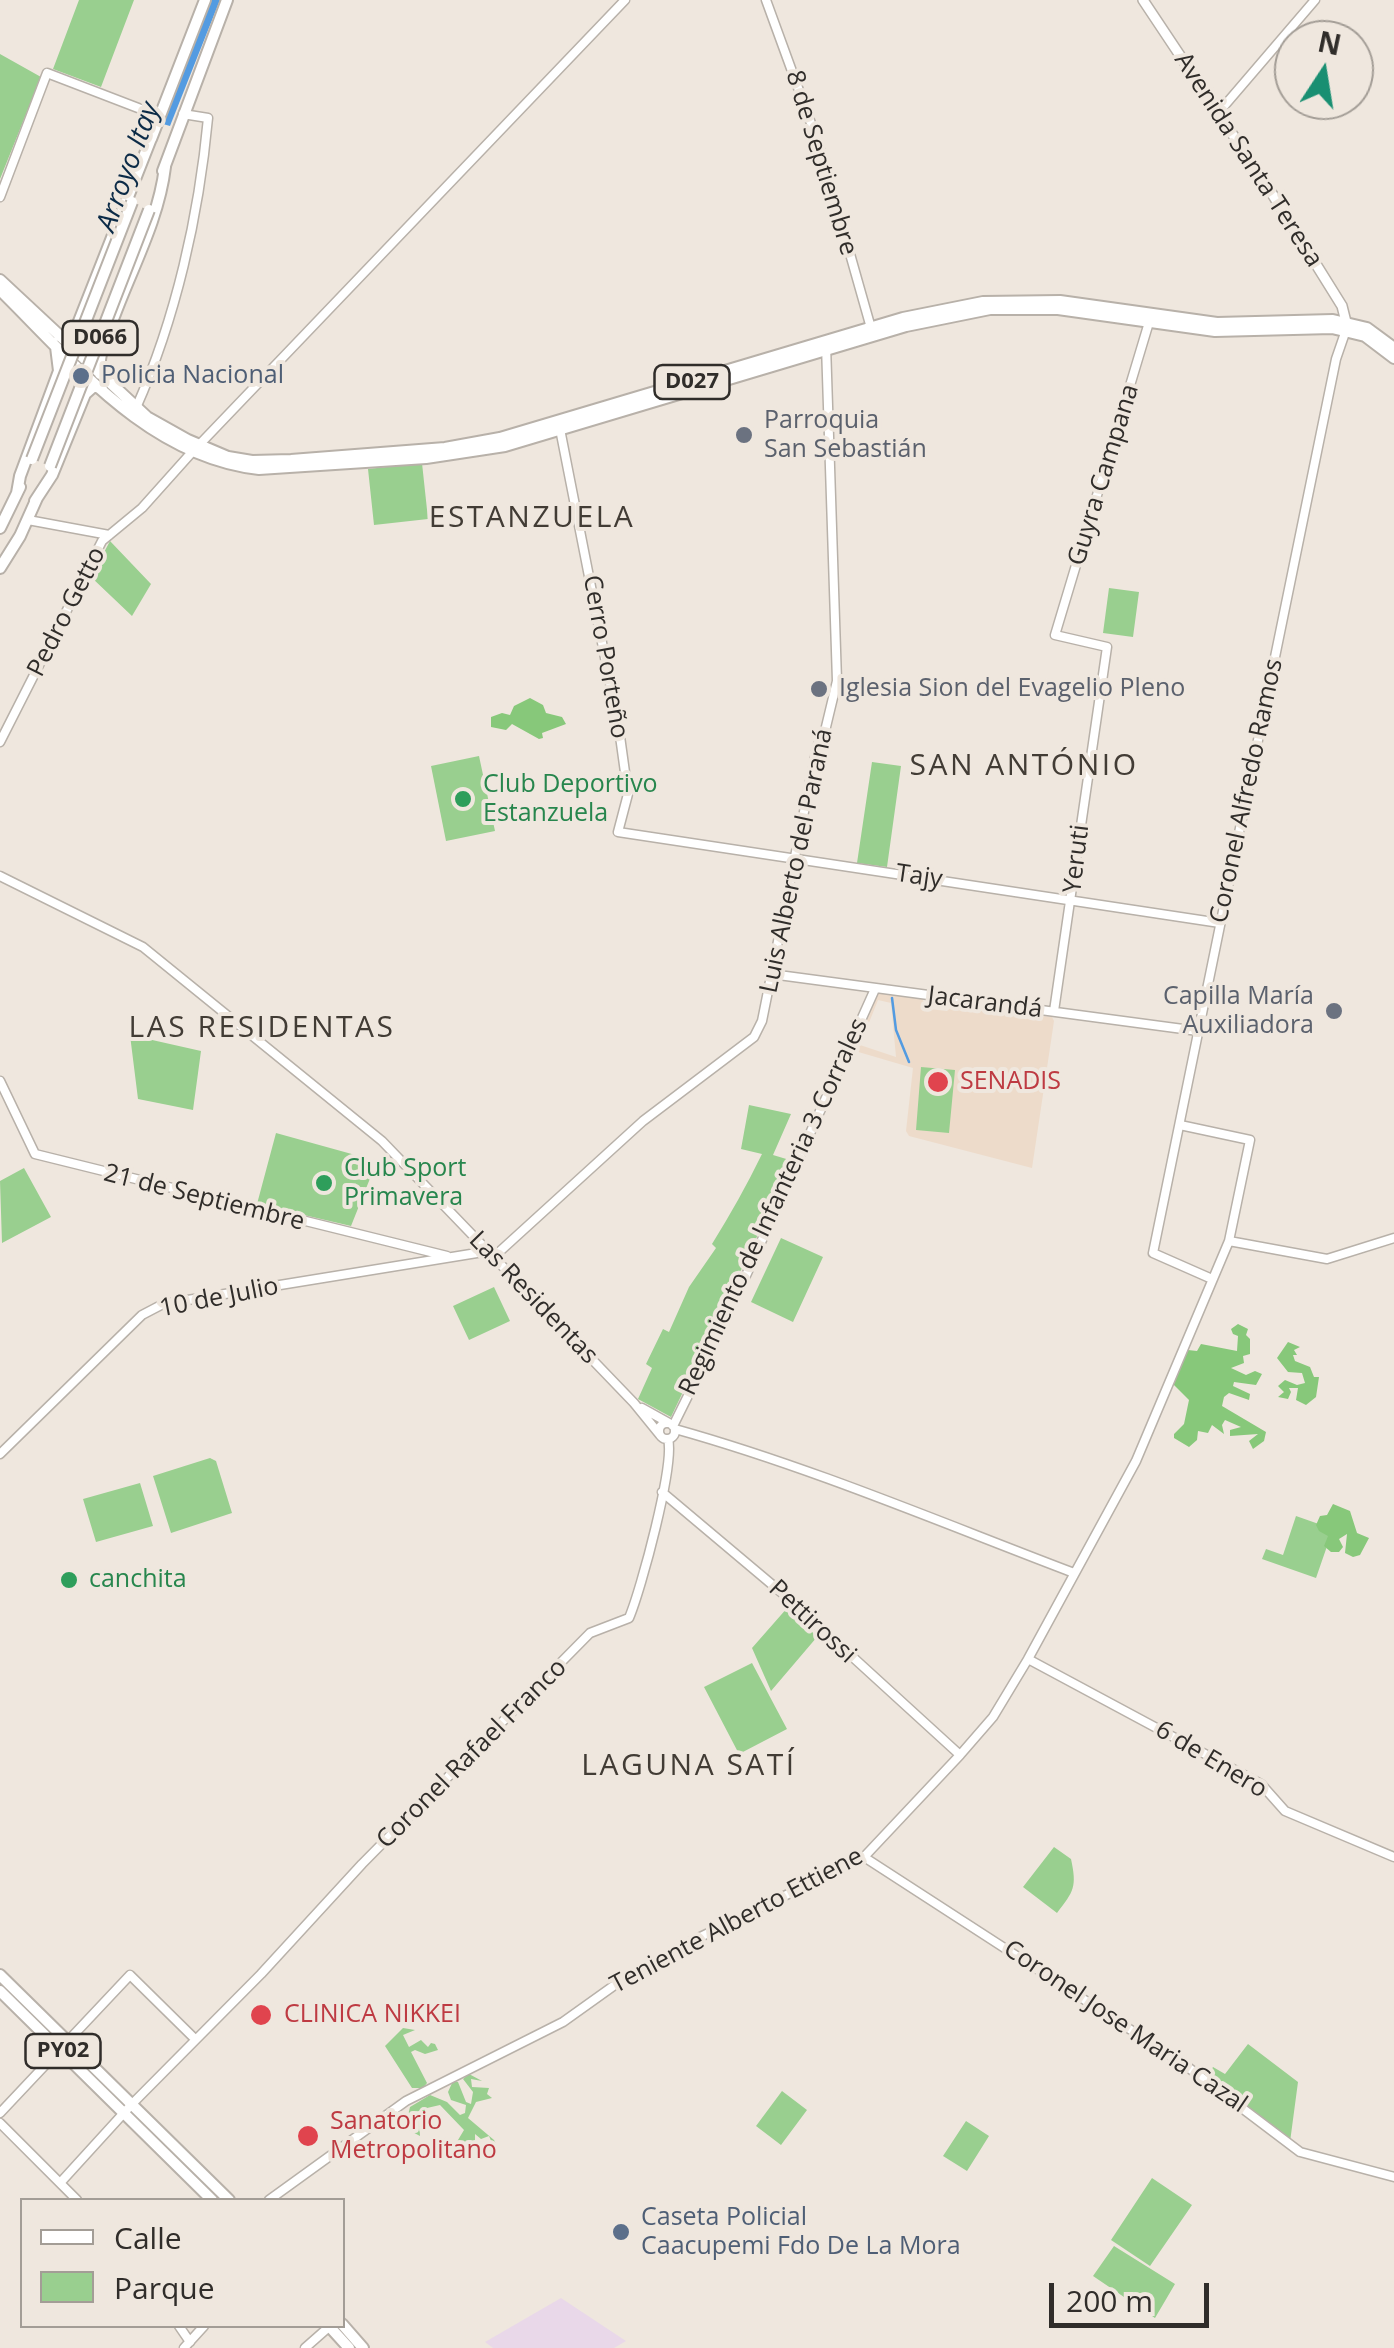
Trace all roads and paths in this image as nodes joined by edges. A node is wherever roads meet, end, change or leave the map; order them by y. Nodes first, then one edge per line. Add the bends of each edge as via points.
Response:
1 (205, 0) edge
2 (228, 0) edge
3 (624, 0) edge
4 (766, 0) edge
5 (1143, 0) edge
6 (1316, 0) edge
7 (1219, 112) junction
8 (183, 114) junction
9 (160, 116) junction
10 (152, 136) junction
11 (165, 167) junction
12 (0, 197) edge
13 (0, 280) edge
14 (0, 290) edge
15 (1150, 319) junction
16 (1347, 326) junction
17 (871, 328) junction
18 (57, 341) junction
19 (826, 346) junction
20 (1394, 348) edge
21 (1394, 358) edge
22 (103, 384) junction
23 (136, 408) junction
24 (560, 427) junction
25 (196, 448) junction
26 (17, 494) junction
27 (36, 501) junction
28 (28, 520) junction
29 (0, 528) edge
30 (109, 535) junction
31 (0, 568) edge
32 (1106, 647) joint
33 (0, 742) edge
34 (618, 832) joint
35 (792, 859) junction
36 (0, 876) edge
37 (1072, 900) junction
38 (1220, 923) junction
39 (772, 974) junction
40 (875, 988) junction
41 (1054, 1011) junction
42 (1198, 1032) junction
43 (0, 1081) edge
44 (1180, 1125) junction
45 (1394, 1238) edge
46 (1229, 1241) junction
47 (492, 1253) junction
48 (453, 1257) junction
49 (1212, 1279) junction
50 (634, 1403) junction
51 (672, 1426) junction
52 (664, 1437) junction
53 (0, 1454) edge
54 (662, 1492) junction
55 (1074, 1574) junction
56 (1028, 1660) junction
57 (960, 1754) junction
58 (864, 1857) junction
59 (1394, 1857) edge
60 (0, 1975) edge
61 (0, 1990) edge
62 (195, 2039) junction
63 (64, 2044) junction
64 (128, 2108) junction
65 (0, 2113) edge
66 (0, 2123) edge
67 (1394, 2176) edge
68 (60, 2183) junction
69 (75, 2198) edge
70 (210, 2198) edge
71 (227, 2198) edge
72 (272, 2198) edge
73 (345, 2327) edge
74 (327, 2328) edge
75 (331, 2328) edge
76 (189, 2342) edge
77 (203, 2348) edge
78 (305, 2348) edge
79 (349, 2348) edge
80 (363, 2348) edge

1 - 9 highway, D066
2 - 8 highway, D066
3 - 25 street, Pedro Getto
4 - 17 street, 8 de Septiembre via 820,148
5 - 7 main road, Avenida Santa Teresa
6 - 7 street
7 - 16 main road, Avenida Santa Teresa via 1342,306
8 - 11 highway, D066
8 - 23 street via 208,118 205,153 178,285
9 - 10 highway, D066
9 - 12 street via 47,73
10 - 18 highway via 74,334
10 - 26 highway, D066, bridge
11 - 22 highway via 99,364
11 - 27 highway, D066, bridge
13 - 18 highway
14 - 18 highway
15 - 16 highway, D027 via 1215,331
15 - 17 highway, D027 via 1026,300 949,307
15 - 19 highway, D027 via 990,309
15 - 32 street, Guyra Campana via 1055,635
16 - 20 highway, D027 via 1374,332
16 - 21 highway, D027
16 - 38 street, Coronel Alfredo Ramos
17 - 19 highway, D027
18 - 22 highway, D027
18 - 26 highway via 59,371
19 - 24 highway, D027
19 - 35 street, Luis Alberto del Paraná via 837,681
22 - 23 highway, D027
22 - 25 highway, D027 via 139,422
22 - 27 highway via 86,394
23 - 25 highway, D027
24 - 25 highway, D027 via 478,451 291,469 240,467
24 - 34 street, Cerro Porteño via 619,730 628,794
25 - 30 street, Pedro Getto
26 - 29 highway, D066
27 - 28 highway, D066
28 - 30 street
28 - 31 highway, D066
30 - 33 street, Pedro Getto
32 - 37 street, Yeruti
34 - 35 street, Tajy
35 - 37 street, Tajy
35 - 39 street, Luis Alberto del Paraná
36 - 47 street, Las Residentas via 143,947 382,1141
37 - 38 street, Tajy
37 - 41 street, Yeruti
38 - 42 street, Coronel Alfredo Ramos
39 - 40 street, Jacarandá
39 - 47 street, Luis Alberto del Paraná via 762,1021 748,1042 654,1111
40 - 41 street, Jacarandá
40 - 51 street, Regimiento de Infanteria 3 Corrales
41 - 42 street, Jacarandá
42 - 44 street, Coronel Alfredo Ramos
43 - 48 street, 21 de Septiembre via 35,1154
44 - 46 street, Teniente Alberto Ettiene via 1250,1140
44 - 49 street, Coronel Alfredo Ramos via 1153,1253
45 - 46 street via 1327,1259
46 - 49 street, Teniente Alberto Ettiene
47 - 48 street, 10 de Julio
47 - 50 street, Las Residentas
48 - 53 street, 10 de Julio via 163,1304 142,1316
49 - 55 street, Teniente Alberto Ettiene via 1136,1461
50 - 51 street, Las Residentas
50 - 52 street, Las Residentas
51 - 52 street
51 - 52 street via 660,1427
51 - 55 street, Las Residentas
52 - 54 street, Coronel Rafael Franco via 670,1449
54 - 57 street, Pettirossi
54 - 62 street, Coronel Rafael Franco via 629,1618 590,1632
55 - 56 street, Teniente Alberto Ettiene
56 - 57 street, Teniente Alberto Ettiene via 993,1717
56 - 59 street, 6 de Enero via 1248,1776 1285,1811
57 - 58 street, Teniente Alberto Ettiene
58 - 67 street, Coronel Jose Maria Cazal via 1185,2065 1300,2152
58 - 72 street, Teniente Alberto Ettiene via 688,1943 563,2022 406,2101
60 - 63 highway, PY02
61 - 63 highway, PY02
62 - 63 street via 130,1975
62 - 64 street
63 - 64 highway, PY02
63 - 65 street
64 - 68 street
64 - 70 highway, PY02
64 - 71 highway, PY02
66 - 68 street
68 - 69 street
73 - 80 highway
74 - 78 street
75 - 79 highway
76 - 77 street

